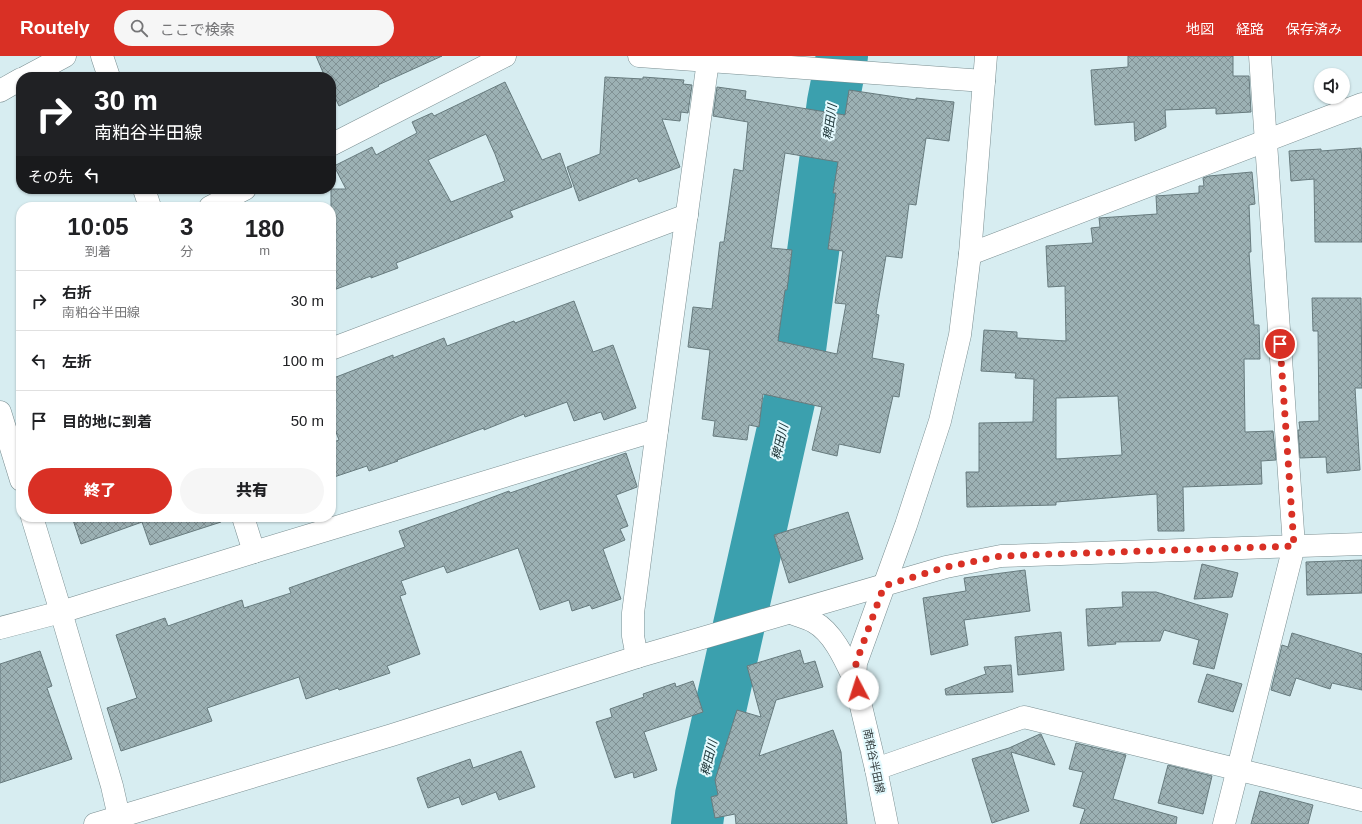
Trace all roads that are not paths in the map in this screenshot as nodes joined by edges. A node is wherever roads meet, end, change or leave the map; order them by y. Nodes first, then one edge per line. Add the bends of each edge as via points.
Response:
1 (65, 56) edge
2 (102, 56) edge
3 (505, 56) edge
4 (639, 56) edge
5 (986, 56) edge
6 (1260, 56) edge
7 (708, 61) junction
8 (35, 72) edge
9 (107, 72) edge
10 (984, 81) junction
11 (16, 82) edge
12 (0, 90) edge
13 (1362, 104) edge
14 (336, 142) edge
15 (1266, 142) junction
16 (235, 194) edge
17 (220, 202) edge
18 (687, 215) junction
19 (970, 254) junction
20 (336, 347) edge
21 (0, 412) edge
22 (656, 430) junction
23 (16, 464) edge
24 (34, 522) edge
25 (245, 522) edge
26 (1362, 544) edge
27 (1294, 546) junction
28 (254, 552) junction
29 (884, 586) junction
30 (62, 612) junction
31 (791, 613) junction
32 (0, 628) edge
33 (637, 658) junction
34 (855, 681) junction
35 (876, 769) junction
36 (1238, 770) junction
37 (1362, 800) edge
38 (120, 820) edge
39 (95, 824) edge
40 (887, 824) edge
41 (1224, 824) edge

1 - 8 street
2 - 9 street
3 - 14 street
4 - 7 street
5 - 10 street, 南粕谷半田線
6 - 15 street
7 - 10 street
7 - 18 street
10 - 19 street, 南粕谷半田線
11 - 12 street
13 - 15 street
15 - 19 street
15 - 27 street
16 - 17 street
18 - 20 street
18 - 22 street
19 - 29 street, 南粕谷半田線 via 960,335 940,421
21 - 23 street
22 - 28 street
22 - 33 street via 632,613
24 - 30 street
25 - 28 street
26 - 27 street
27 - 29 street via 1001,556 946,567
27 - 36 street
28 - 30 street
29 - 31 street
29 - 34 street, 南粕谷半田線 via 856,663
30 - 32 street
30 - 38 street
31 - 33 street
31 - 34 street via 815,622 830,636
33 - 38 street
34 - 35 street, 南粕谷半田線
35 - 36 street via 1024,717
35 - 40 street, 南粕谷半田線
36 - 37 street
36 - 41 street
38 - 39 street

